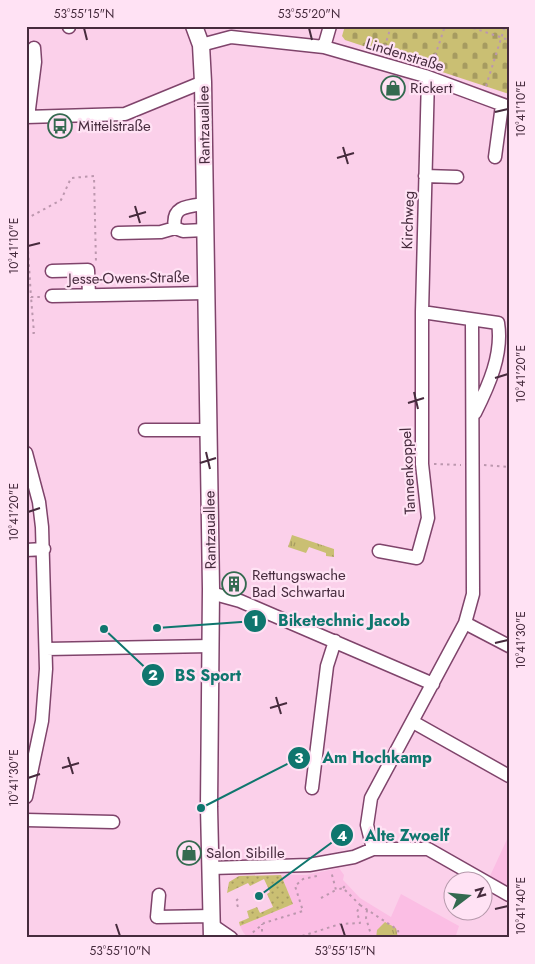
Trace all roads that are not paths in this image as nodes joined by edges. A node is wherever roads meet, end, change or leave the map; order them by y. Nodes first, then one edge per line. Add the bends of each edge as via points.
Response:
1 (194, 26) edge
2 (330, 26) edge
3 (202, 45) junction
4 (324, 47) junction
5 (34, 48) dead end
6 (428, 77) junction
7 (203, 82) junction
8 (506, 106) edge
9 (27, 117) edge
10 (495, 157) dead end
11 (425, 176) junction
12 (457, 177) dead end
13 (205, 204) junction
14 (175, 228) junction
15 (205, 230) junction
16 (118, 233) dead end
17 (52, 270) dead end
18 (206, 292) junction
19 (89, 295) junction
20 (52, 296) road end
21 (422, 312) junction
22 (472, 320) junction
23 (474, 416) junction
24 (145, 430) dead end
25 (208, 430) junction
26 (26, 453) edge
27 (44, 549) junction
28 (26, 550) edge
29 (380, 552) dead end
30 (211, 593) junction
31 (466, 623) junction
32 (335, 641) junction
33 (210, 646) junction
34 (509, 646) edge
35 (46, 649) junction
36 (434, 684) junction
37 (413, 722) junction
38 (509, 776) edge
39 (312, 788) dead end
40 (26, 797) edge
41 (26, 820) edge
42 (113, 822) dead end
43 (373, 849) junction
44 (211, 868) junction
45 (159, 895) dead end
46 (509, 896) edge
47 (212, 926) edge
48 (231, 938) edge

1 - 3 main road
2 - 4 street
3 - 4 street, Lindenstraße via 231,37
3 - 7 main road, Rantzauallee
4 - 6 street, Lindenstraße
5 - 9 street
6 - 8 street, Lindenstraße
6 - 11 street, Kirchweg
7 - 9 street via 125,114
7 - 13 main road, Rantzauallee
8 - 10 street
11 - 12 street
11 - 21 street, Kirchweg
13 - 14 street via 180,210 175,214
13 - 15 main road, Rantzauallee
14 - 15 street
14 - 16 street via 161,232
15 - 18 main road, Rantzauallee
17 - 19 street via 88,270
18 - 19 street, Jesse-Owens-Straße
18 - 25 main road, Rantzauallee
19 - 20 street, Jesse-Owens-Straße
21 - 22 street
21 - 29 street, Tannenkoppel via 422,464 428,518 417,558
22 - 23 street
22 - 23 street via 498,323 501,339 489,385
23 - 31 street via 473,594
24 - 25 street
25 - 30 main road, Rantzauallee
26 - 27 street via 39,502
27 - 28 street
27 - 35 street
30 - 32 street via 240,601
30 - 33 main road, Rantzauallee
31 - 34 street
31 - 36 street
32 - 36 street
32 - 39 street via 327,666
33 - 35 street
33 - 44 main road, Rantzauallee
35 - 40 street via 42,721
36 - 37 street
37 - 38 street
37 - 43 street via 371,798 367,825
41 - 42 street
43 - 44 street via 354,857 309,865
43 - 46 street via 428,848
44 - 47 main road, Rantzauallee
45 - 47 street via 157,917
47 - 48 street

